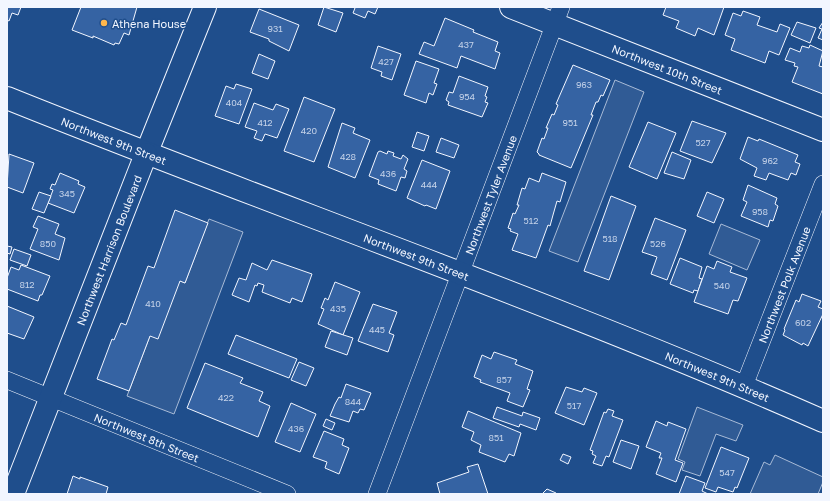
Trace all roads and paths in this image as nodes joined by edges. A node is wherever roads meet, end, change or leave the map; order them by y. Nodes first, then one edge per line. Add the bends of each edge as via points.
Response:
1 (205, 7) edge
2 (511, 7) edge
3 (557, 16) edge
4 (7, 98) edge
5 (823, 130) edge
6 (146, 154) junction
7 (823, 184) edge
8 (460, 274) junction
9 (7, 380) edge
10 (744, 386) junction
11 (50, 398) junction
12 (823, 421) edge
13 (13, 494) edge
14 (287, 494) edge
15 (377, 494) edge

1 - 6 main road, Northwest Harrison Boulevard
2 - 3 main road, Northwest 10th Street
3 - 5 main road, Northwest 10th Street
3 - 8 street, Northwest Tyler Avenue
4 - 6 main road, Northwest 9th Street
6 - 8 main road, Northwest 9th Street
6 - 11 main road, Northwest Harrison Boulevard
7 - 10 street, Northwest Polk Avenue
8 - 10 main road, Northwest 9th Street
8 - 15 street, Northwest Tyler Avenue
9 - 11 street, Northwest 8th Street
10 - 12 main road, Northwest 9th Street
11 - 13 main road, Northwest Harrison Boulevard
11 - 14 street, Northwest 8th Street

